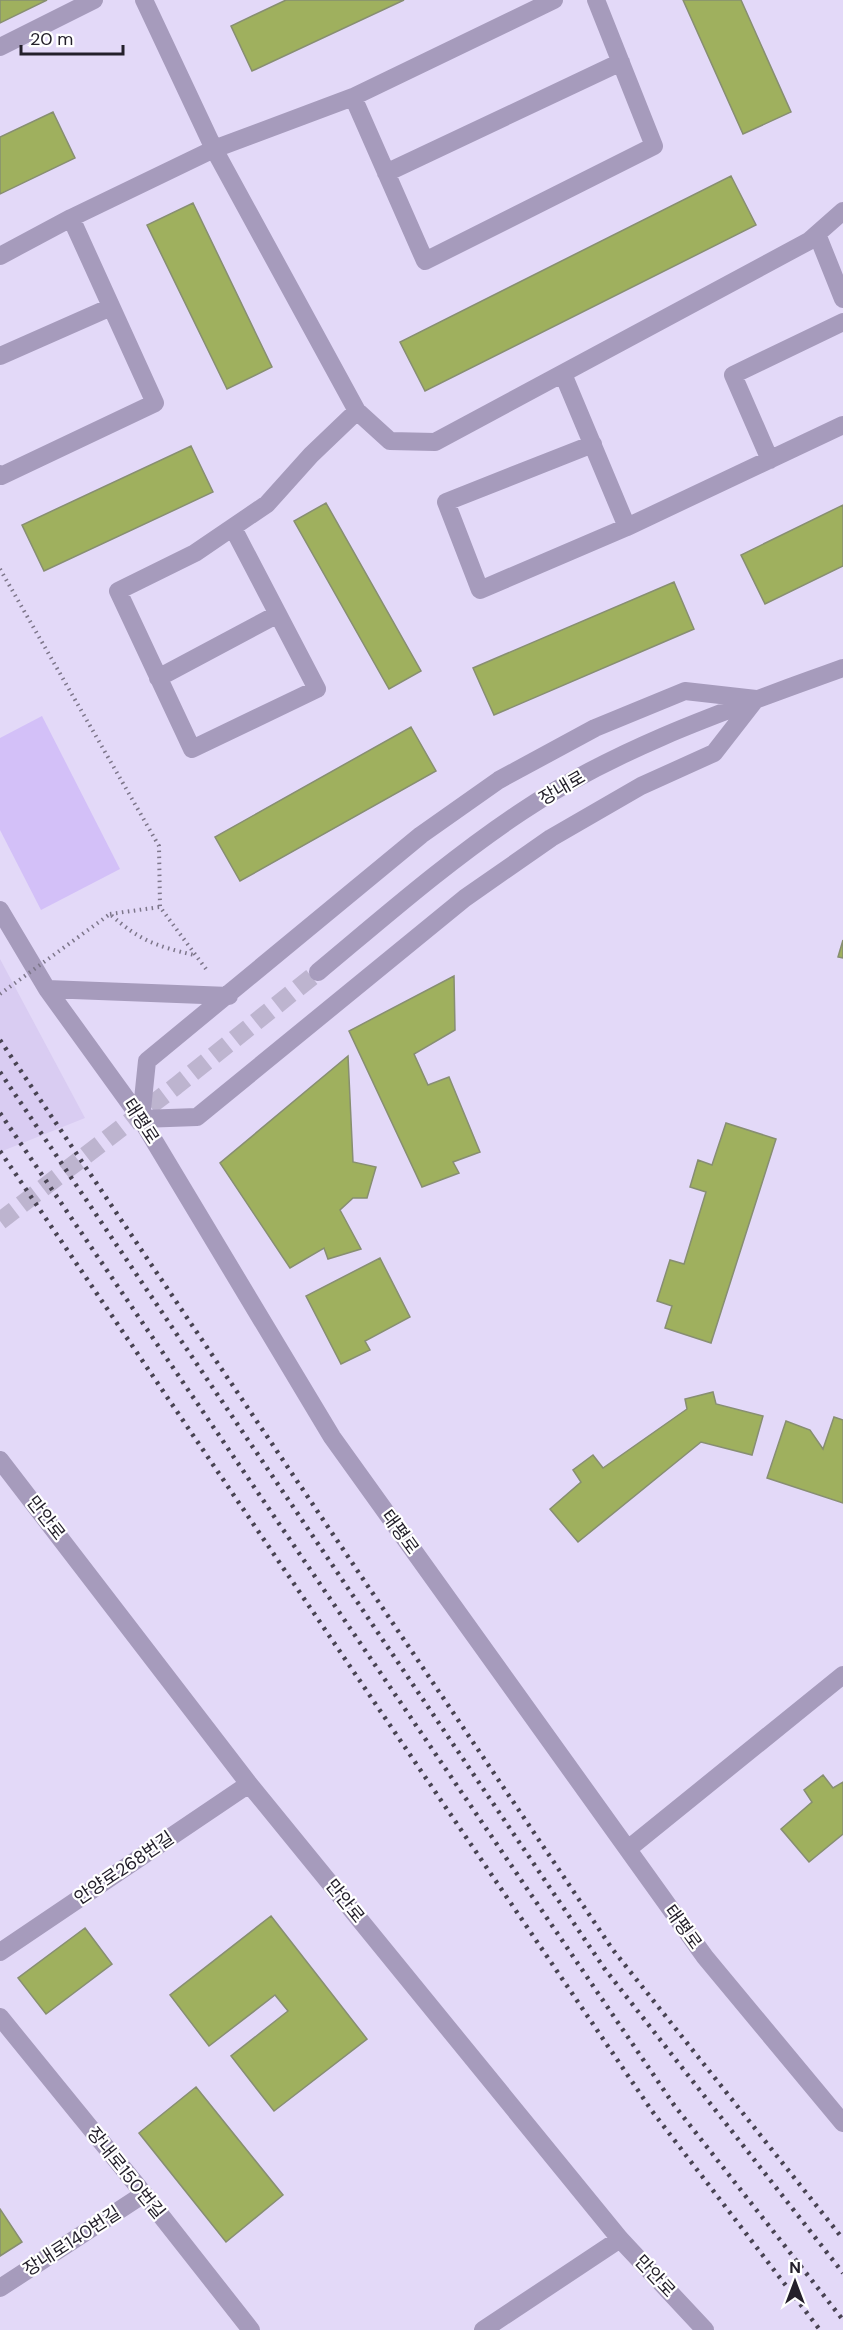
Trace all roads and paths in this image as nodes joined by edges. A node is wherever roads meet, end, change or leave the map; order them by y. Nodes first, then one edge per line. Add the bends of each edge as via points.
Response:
1 (94, 0) edge
2 (144, 0) edge
3 (554, 0) edge
4 (596, 0) edge
5 (0, 47) edge
6 (621, 62) junction
7 (353, 97) junction
8 (214, 149) junction
9 (386, 173) junction
10 (843, 211) edge
11 (71, 218) junction
12 (817, 234) junction
13 (0, 256) edge
14 (843, 299) edge
15 (111, 307) junction
16 (843, 322) edge
17 (0, 356) edge
18 (563, 374) junction
19 (357, 411) junction
20 (843, 425) edge
21 (593, 444) junction
22 (770, 459) junction
23 (0, 474) edge
24 (627, 527) junction
25 (233, 528) junction
26 (0, 568) edge
27 (278, 614) junction
28 (843, 668) edge
29 (158, 678) junction
30 (756, 699) junction
31 (160, 907) junction
32 (0, 910) edge
33 (110, 914) junction
34 (195, 955) junction
35 (318, 972) tunnel mouth
36 (47, 989) junction
37 (0, 994) edge
38 (228, 996) junction
39 (141, 1119) junction
40 (0, 1460) edge
41 (843, 1676) edge
42 (249, 1785) junction
43 (628, 1849) junction
44 (0, 1952) edge
45 (0, 2017) edge
46 (843, 2123) edge
47 (144, 2194) junction
48 (620, 2239) junction
49 (0, 2288) edge
50 (250, 2330) edge
51 (483, 2330) edge
52 (705, 2330) edge

1 - 5 street
2 - 8 street
3 - 7 street
4 - 6 street
6 - 9 street
6 - 9 street via 654,146 425,261
7 - 8 street
7 - 9 street
8 - 11 street
8 - 19 street
10 - 12 street
11 - 13 street
11 - 15 street
12 - 14 street
12 - 18 street
15 - 17 street
15 - 23 street via 155,403
16 - 22 street via 733,375
18 - 19 street via 435,442 390,441
18 - 21 street
19 - 25 street via 267,504
20 - 22 street
21 - 24 street
21 - 24 street via 446,502 480,590
22 - 24 street
25 - 27 street
25 - 29 street via 195,553 118,591
26 - 31 path via 159,846
27 - 29 street
27 - 29 street via 317,689 192,749
28 - 30 street, 장내로
30 - 35 street, 장내로 via 618,756 521,811
30 - 38 street via 685,691 595,728 499,780 421,835
30 - 39 street via 714,753 631,792 551,838 465,898 197,1117
31 - 33 path
31 - 34 path
32 - 36 street, 태평로
33 - 34 path, bridge via 132,934 160,947
33 - 37 path, bridge
34 - 38 path
36 - 38 street
36 - 39 street, 태평로
38 - 39 street via 147,1061
39 - 43 street, 태평로 via 332,1437
40 - 42 street, 만안로
41 - 43 street
42 - 44 street, 안양로268번길
42 - 48 street, 만안로
43 - 46 street, 태평로 via 705,1957
45 - 47 street, 장내로150번길
47 - 49 street, 장내로140번길
47 - 50 street, 장내로150번길
48 - 51 street
48 - 52 street, 만안로

